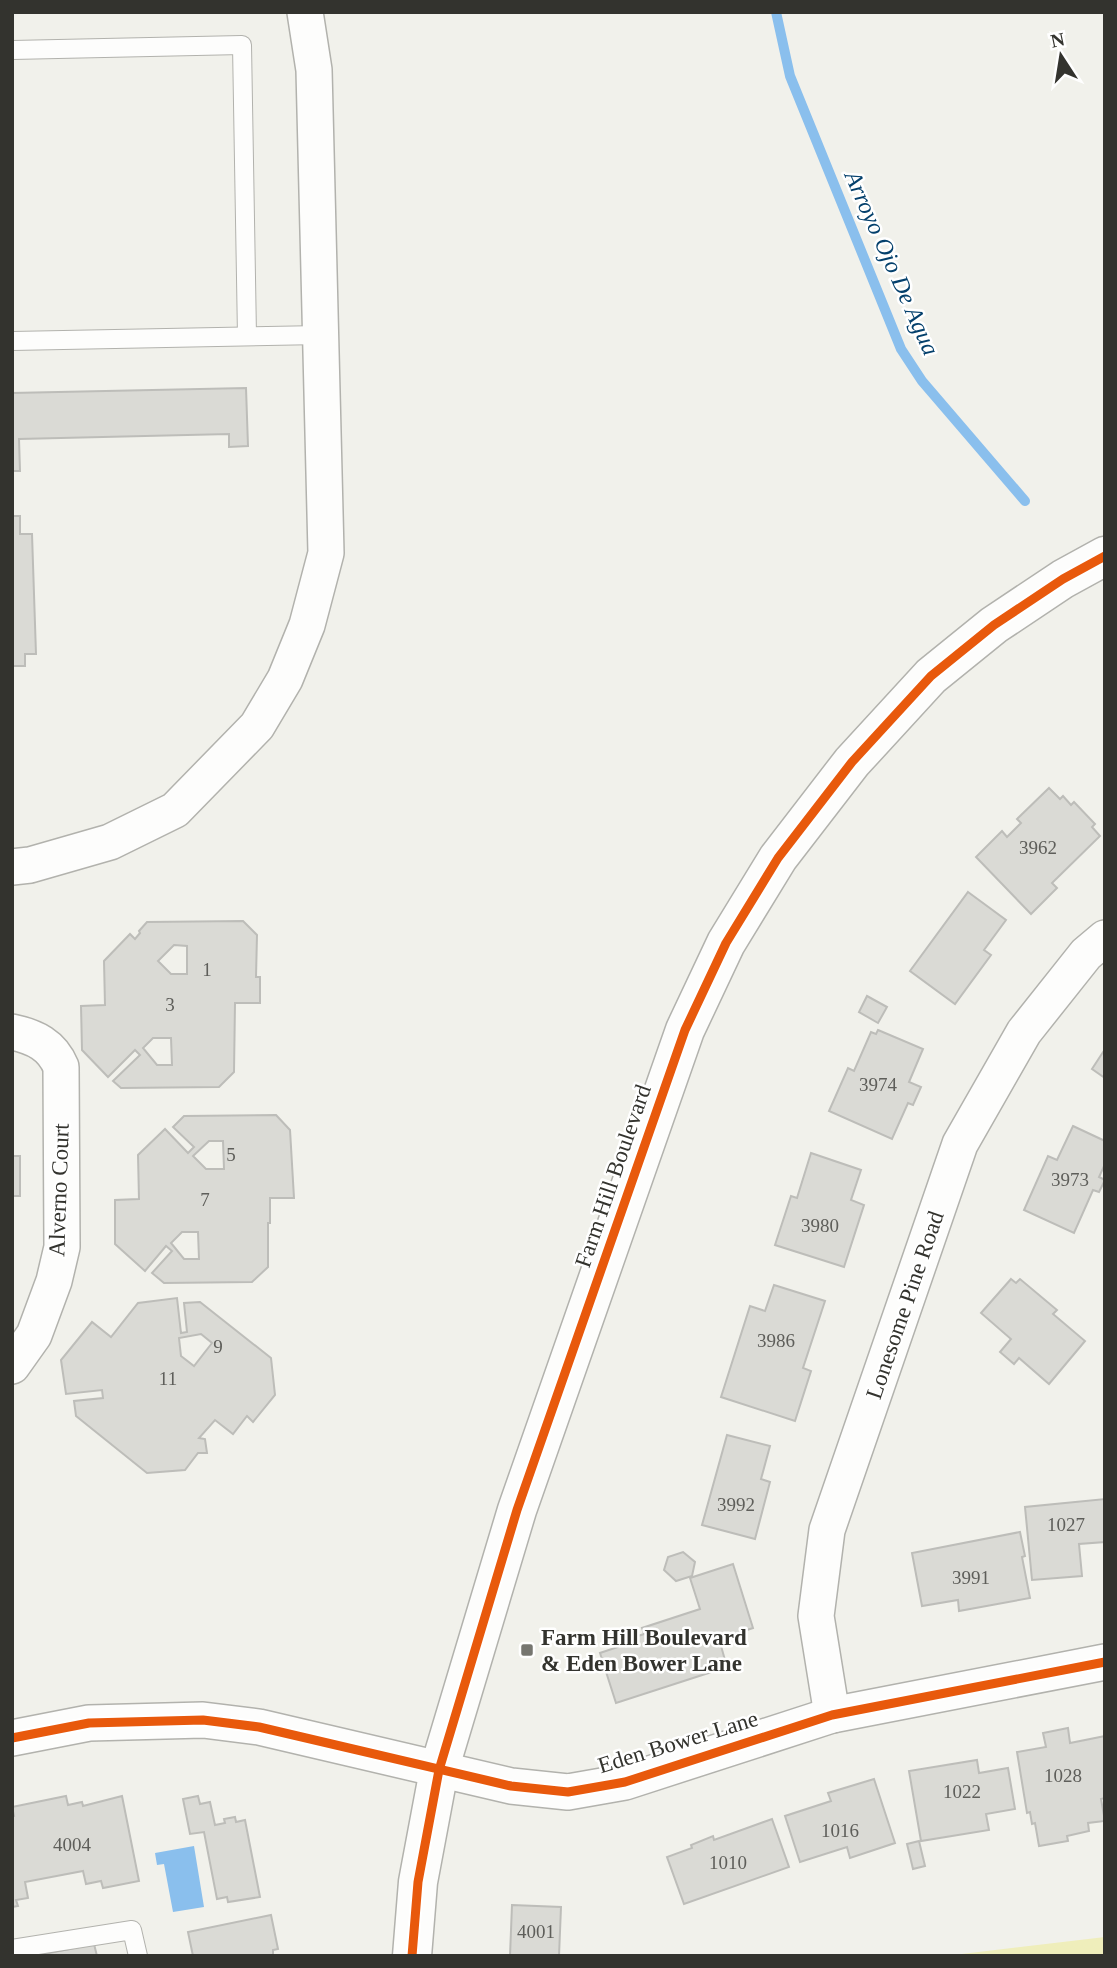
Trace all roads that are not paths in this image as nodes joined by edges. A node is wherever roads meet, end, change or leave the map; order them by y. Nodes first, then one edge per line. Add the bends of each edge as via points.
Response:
1 (305, 12) edge
2 (12, 50) edge
3 (321, 335) junction
4 (247, 337) junction
5 (12, 341) edge
6 (1105, 556) edge
7 (12, 867) edge
8 (1105, 938) edge
9 (12, 1032) edge
10 (12, 1366) edge
11 (1105, 1662) edge
12 (832, 1714) junction
13 (12, 1738) edge
14 (439, 1770) junction
15 (12, 1949) edge
16 (138, 1956) edge
17 (412, 1956) edge

1 - 3 street via 314,70
2 - 4 lane via 242,46
3 - 4 lane
3 - 7 street via 326,553 307,625 285,679 257,726 175,810 110,842
4 - 5 lane
6 - 14 main road, Farm Hill Boulevard via 994,625 931,676 852,762 778,858 726,943 685,1030 517,1510
8 - 12 street, Lonesome Pine Road via 1086,954 1024,1032 960,1144 827,1530 816,1616
9 - 10 street, Alverno Court via 41,1042 55,1052 61,1067 62,1247 34,1335
11 - 12 street, Eden Bower Lane
12 - 14 street, Eden Bower Lane via 625,1782 568,1792 511,1786
13 - 14 street, Eden Bower Lane via 89,1723 203,1720 258,1727
14 - 17 main road, Farm Hill Boulevard via 418,1882
15 - 16 lane via 132,1930

